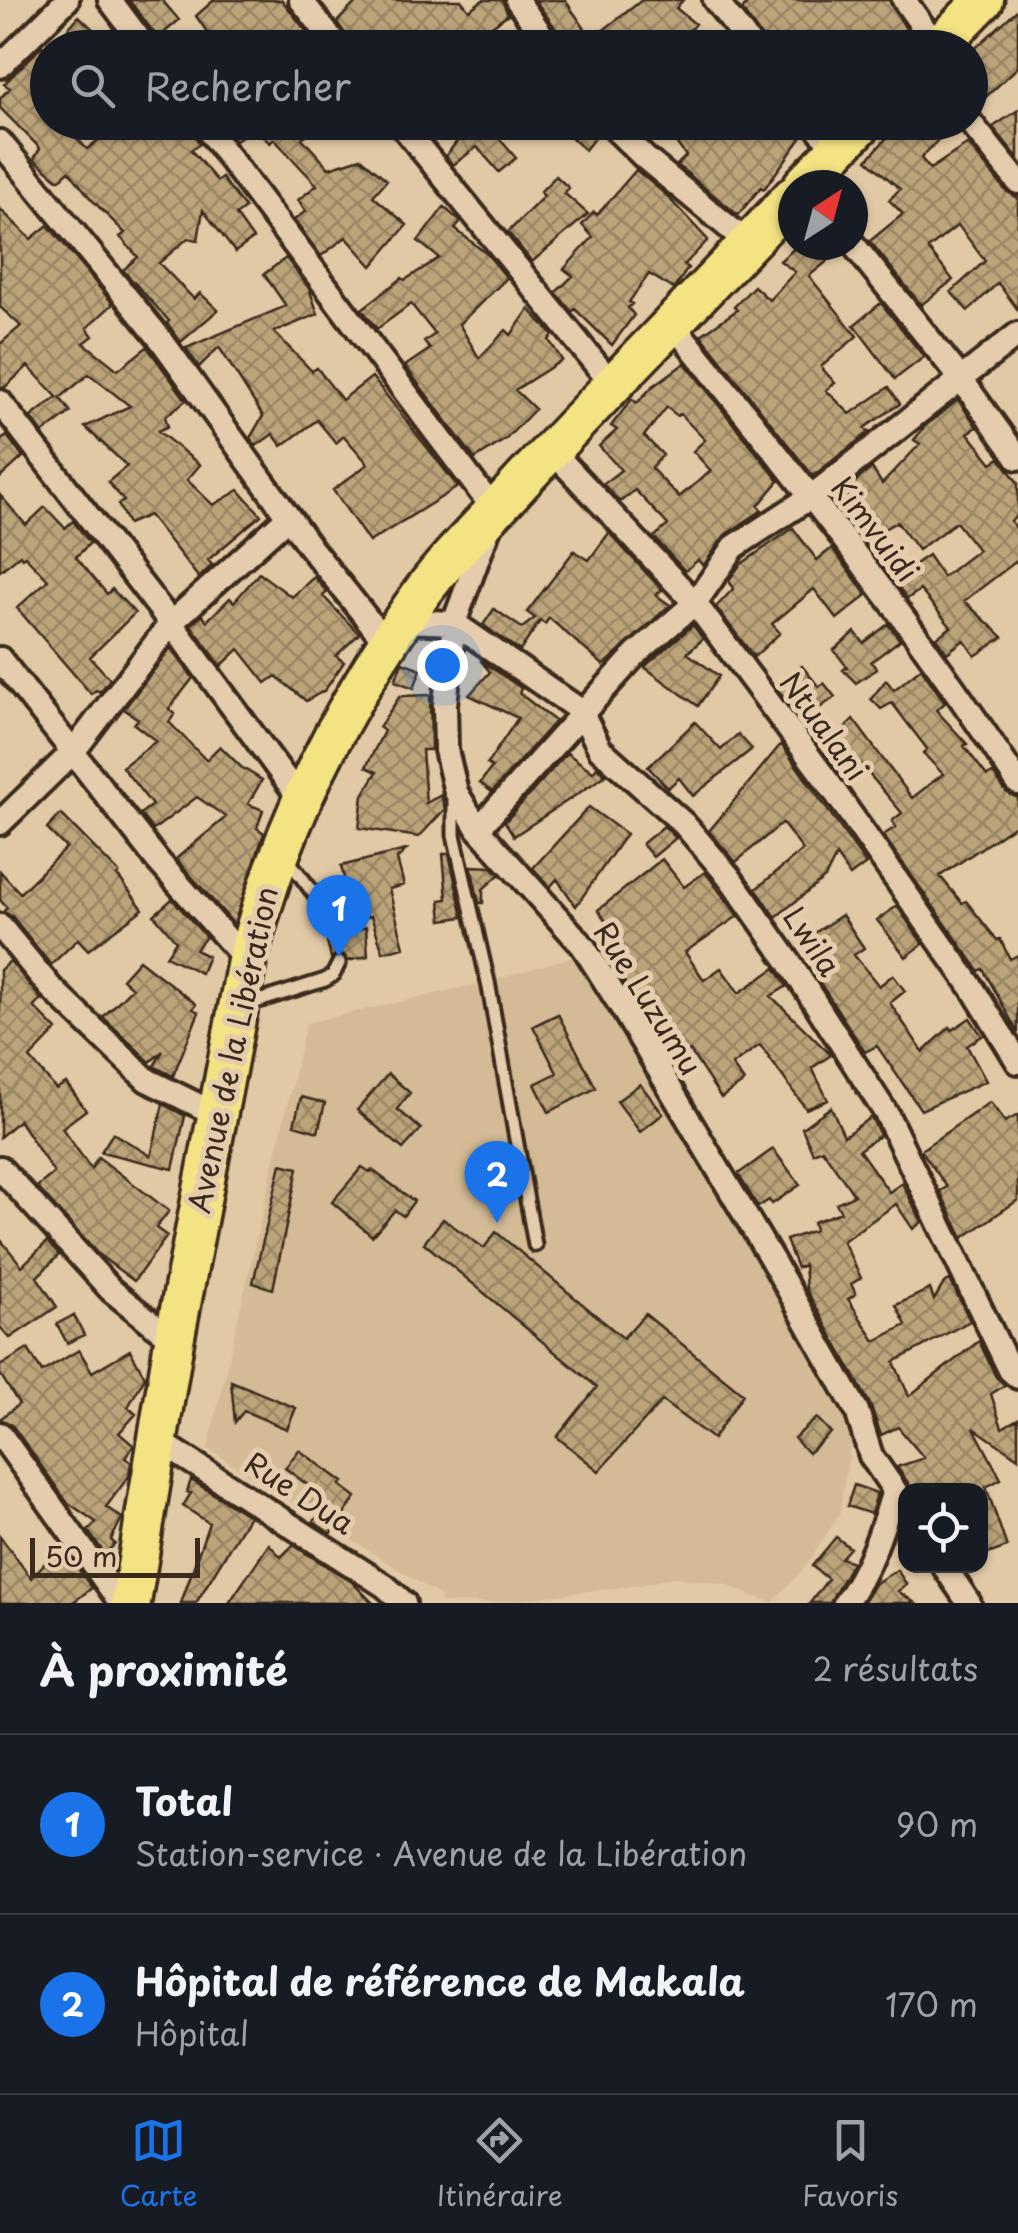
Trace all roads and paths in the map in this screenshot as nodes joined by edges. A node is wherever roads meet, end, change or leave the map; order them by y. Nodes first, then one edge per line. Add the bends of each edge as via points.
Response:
1 (67, 0) edge
2 (110, 0) edge
3 (301, 0) edge
4 (517, 0) edge
5 (715, 0) edge
6 (904, 0) edge
7 (984, 0) edge
8 (37, 30) edge
9 (132, 30) edge
10 (325, 30) edge
11 (539, 30) edge
12 (739, 30) edge
13 (925, 30) edge
14 (954, 30) edge
15 (30, 36) edge
16 (0, 66) edge
17 (216, 140) edge
18 (414, 140) edge
19 (626, 140) edge
20 (823, 140) edge
21 (984, 140) edge
22 (0, 142) edge
23 (810, 170) edge
24 (1018, 182) edge
25 (778, 212) edge
26 (749, 244) junction
27 (866, 260) edge
28 (671, 322) junction
29 (1018, 334) edge
30 (961, 379) junction
31 (612, 384) junction
32 (0, 402) edge
33 (551, 450) junction
34 (1018, 458) edge
35 (812, 496) junction
36 (495, 511) junction
37 (288, 517) junction
38 (695, 603) junction
39 (171, 623) junction
40 (454, 623) junction
41 (396, 633) junction
42 (0, 659) edge
43 (581, 711) junction
44 (73, 752) junction
45 (1018, 783) edge
46 (455, 786) junction
47 (301, 800) junction
48 (0, 822) edge
49 (478, 828) junction
50 (281, 850) junction
51 (0, 926) edge
52 (338, 934) dead end
53 (247, 961) junction
54 (339, 963) dead end
55 (238, 1007) junction
56 (1018, 1062) edge
57 (218, 1114) junction
58 (0, 1168) edge
59 (535, 1245) dead end
60 (174, 1341) junction
61 (1018, 1376) edge
62 (0, 1434) edge
63 (158, 1441) junction
64 (898, 1495) edge
65 (898, 1502) edge
66 (949, 1573) edge
67 (121, 1603) edge
68 (131, 1603) edge
69 (404, 1603) edge
70 (846, 1603) edge
71 (970, 1603) edge

1 - 8 street
2 - 9 street
3 - 10 street
4 - 11 street
5 - 12 street
6 - 13 street
7 - 14 highway
15 - 16 street
17 - 36 street
18 - 31 street
19 - 26 street
20 - 23 highway
21 - 24 street
22 - 37 street via 162,341
25 - 26 highway, Avenue de la Libération
26 - 28 highway, Avenue de la Libération
27 - 30 street
28 - 31 highway, Avenue de la Libération
28 - 35 street, Kimvuidi
29 - 30 street
30 - 34 street
30 - 35 street
31 - 33 highway, Avenue de la Libération
32 - 39 street
33 - 36 highway, Avenue de la Libération
33 - 38 street, Ntualani
35 - 38 street via 734,547
35 - 45 street, Kimvuidi
36 - 40 street, Rue Luzumu
36 - 41 highway, Avenue de la Libération
37 - 39 street
37 - 41 street
38 - 43 street
38 - 56 street, Ntualani via 874,848
39 - 44 street
39 - 47 street
40 - 41 street
40 - 43 street, Lwila
40 - 46 street, Rue Luzumu via 446,750
41 - 47 highway, Avenue de la Libération
42 - 44 street
43 - 49 street
43 - 61 street, Lwila via 600,749 684,824 787,959 886,1113
44 - 48 street
44 - 53 street
46 - 49 street, Rue Luzumu
46 - 59 lane via 454,835
47 - 50 highway, Avenue de la Libération
49 - 64 street, Rue Luzumu via 602,976 772,1260 857,1410 871,1456
50 - 52 lane
50 - 53 highway, Avenue de la Libération
51 - 57 street via 50,987 147,1080
53 - 55 highway, Avenue de la Libération
54 - 55 lane via 326,980
55 - 57 highway, Avenue de la Libération
57 - 60 highway, Avenue de la Libération
58 - 60 street via 111,1290
60 - 63 highway, Avenue de la Libération
62 - 67 street
63 - 68 highway, Avenue de la Libération
63 - 69 street, Rue Dua
65 - 70 street
66 - 71 street

